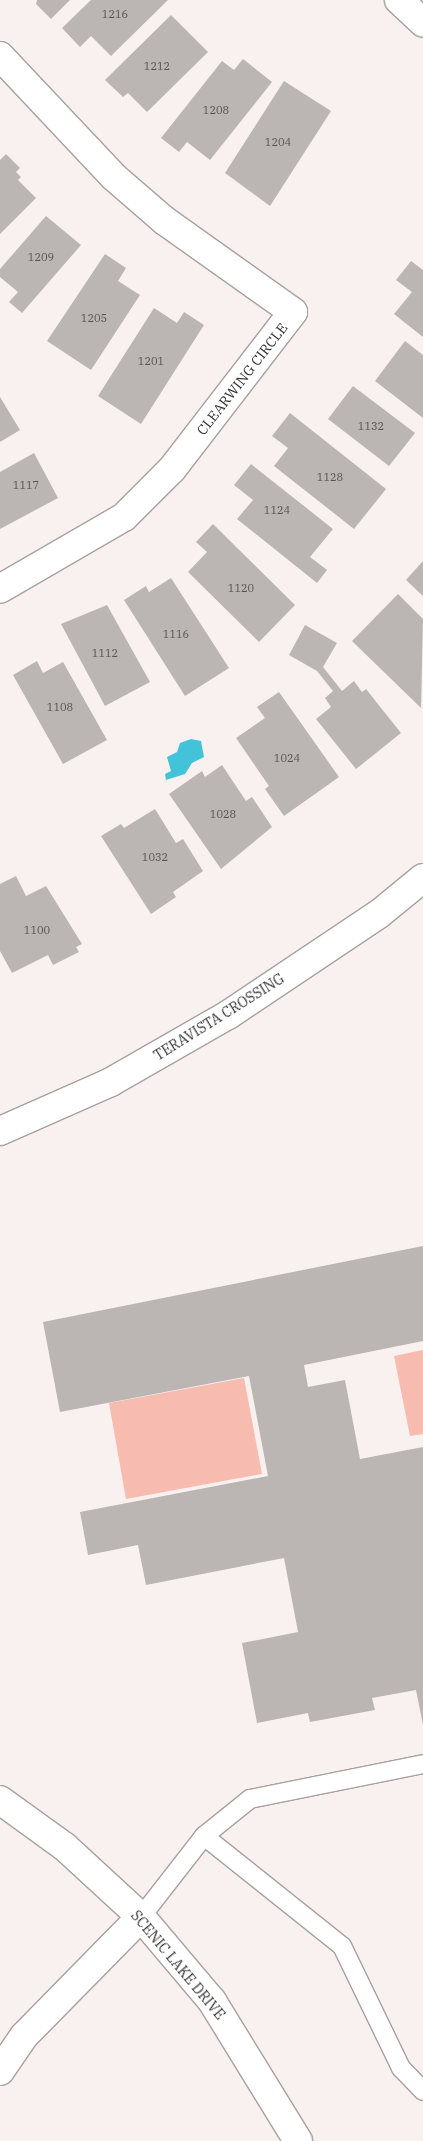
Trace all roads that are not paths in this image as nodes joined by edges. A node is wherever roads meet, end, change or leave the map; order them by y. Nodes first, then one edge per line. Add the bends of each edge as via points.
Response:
1 (399, 0) edge
2 (423, 22) edge
3 (0, 56) edge
4 (0, 590) edge
5 (421, 884) edge
6 (0, 1130) edge
7 (423, 1764) edge
8 (0, 1800) edge
9 (204, 1836) junction
10 (141, 1917) junction
11 (0, 2071) edge
12 (423, 2090) edge
13 (298, 2141) edge

1 - 2 street
3 - 4 street, CLEARWING CIRCLE via 114,177 150,209 293,312 172,469 124,517
5 - 6 street, TERAVISTA CROSSING via 228,1015 111,1082
7 - 9 lane via 250,1799
8 - 10 street, SCENIC LAKE DRIVE via 65,1847
9 - 10 lane
9 - 12 lane via 342,1946 401,2068
10 - 11 street via 24,2036
10 - 13 street, SCENIC LAKE DRIVE via 212,2001

